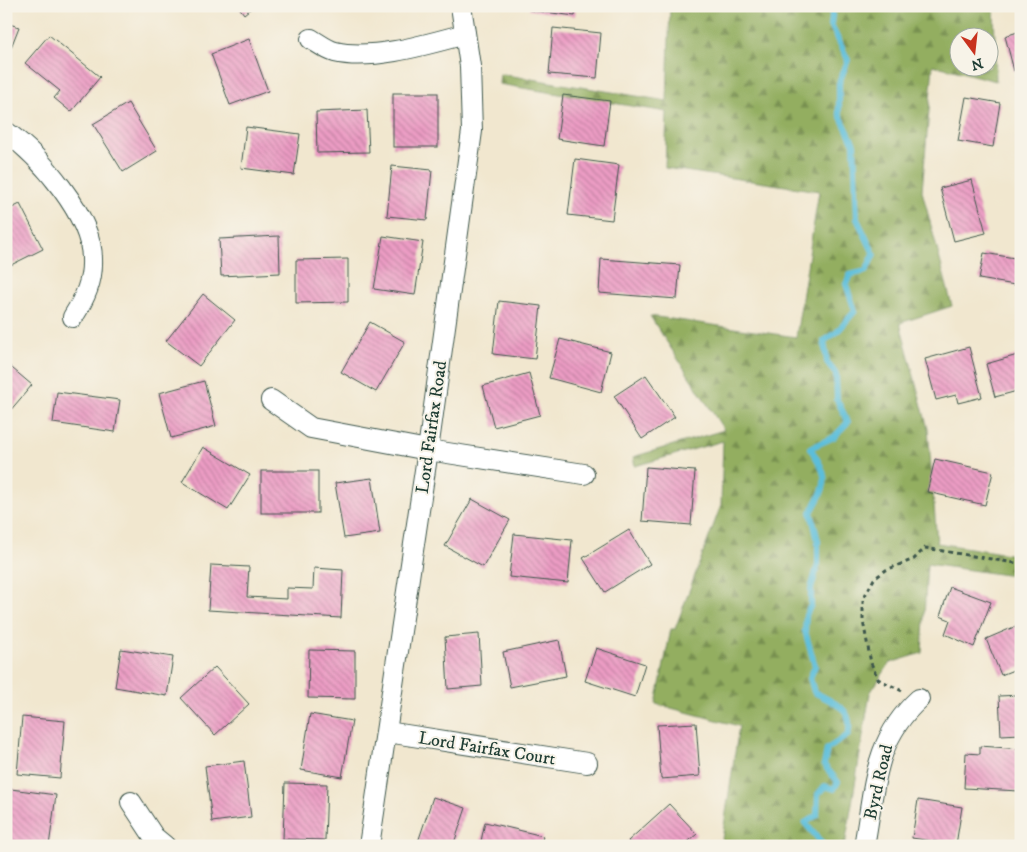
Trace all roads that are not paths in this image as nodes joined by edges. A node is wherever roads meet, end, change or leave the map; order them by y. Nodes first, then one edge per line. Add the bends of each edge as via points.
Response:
1 (461, 6) edge
2 (465, 34) junction
3 (311, 39) dead end
4 (6, 132) edge
5 (74, 317) dead end
6 (271, 400) dead end
7 (428, 450) junction
8 (584, 474) dead end
9 (919, 699) road end
10 (387, 732) junction
11 (587, 763) dead end
12 (131, 802) dead end
13 (165, 846) edge
14 (369, 846) edge
15 (864, 846) edge

1 - 2 street, Lord Fairfax Road
2 - 3 street via 367,54 334,52
2 - 7 street, Lord Fairfax Road via 470,66 472,131
4 - 5 street via 44,166 65,192 91,247 91,278
6 - 7 street via 312,428
7 - 8 street
7 - 10 street, Lord Fairfax Road
9 - 15 street, Byrd Road via 894,725 881,753
10 - 11 street, Lord Fairfax Court
10 - 14 street, Lord Fairfax Road
12 - 13 street via 154,837

